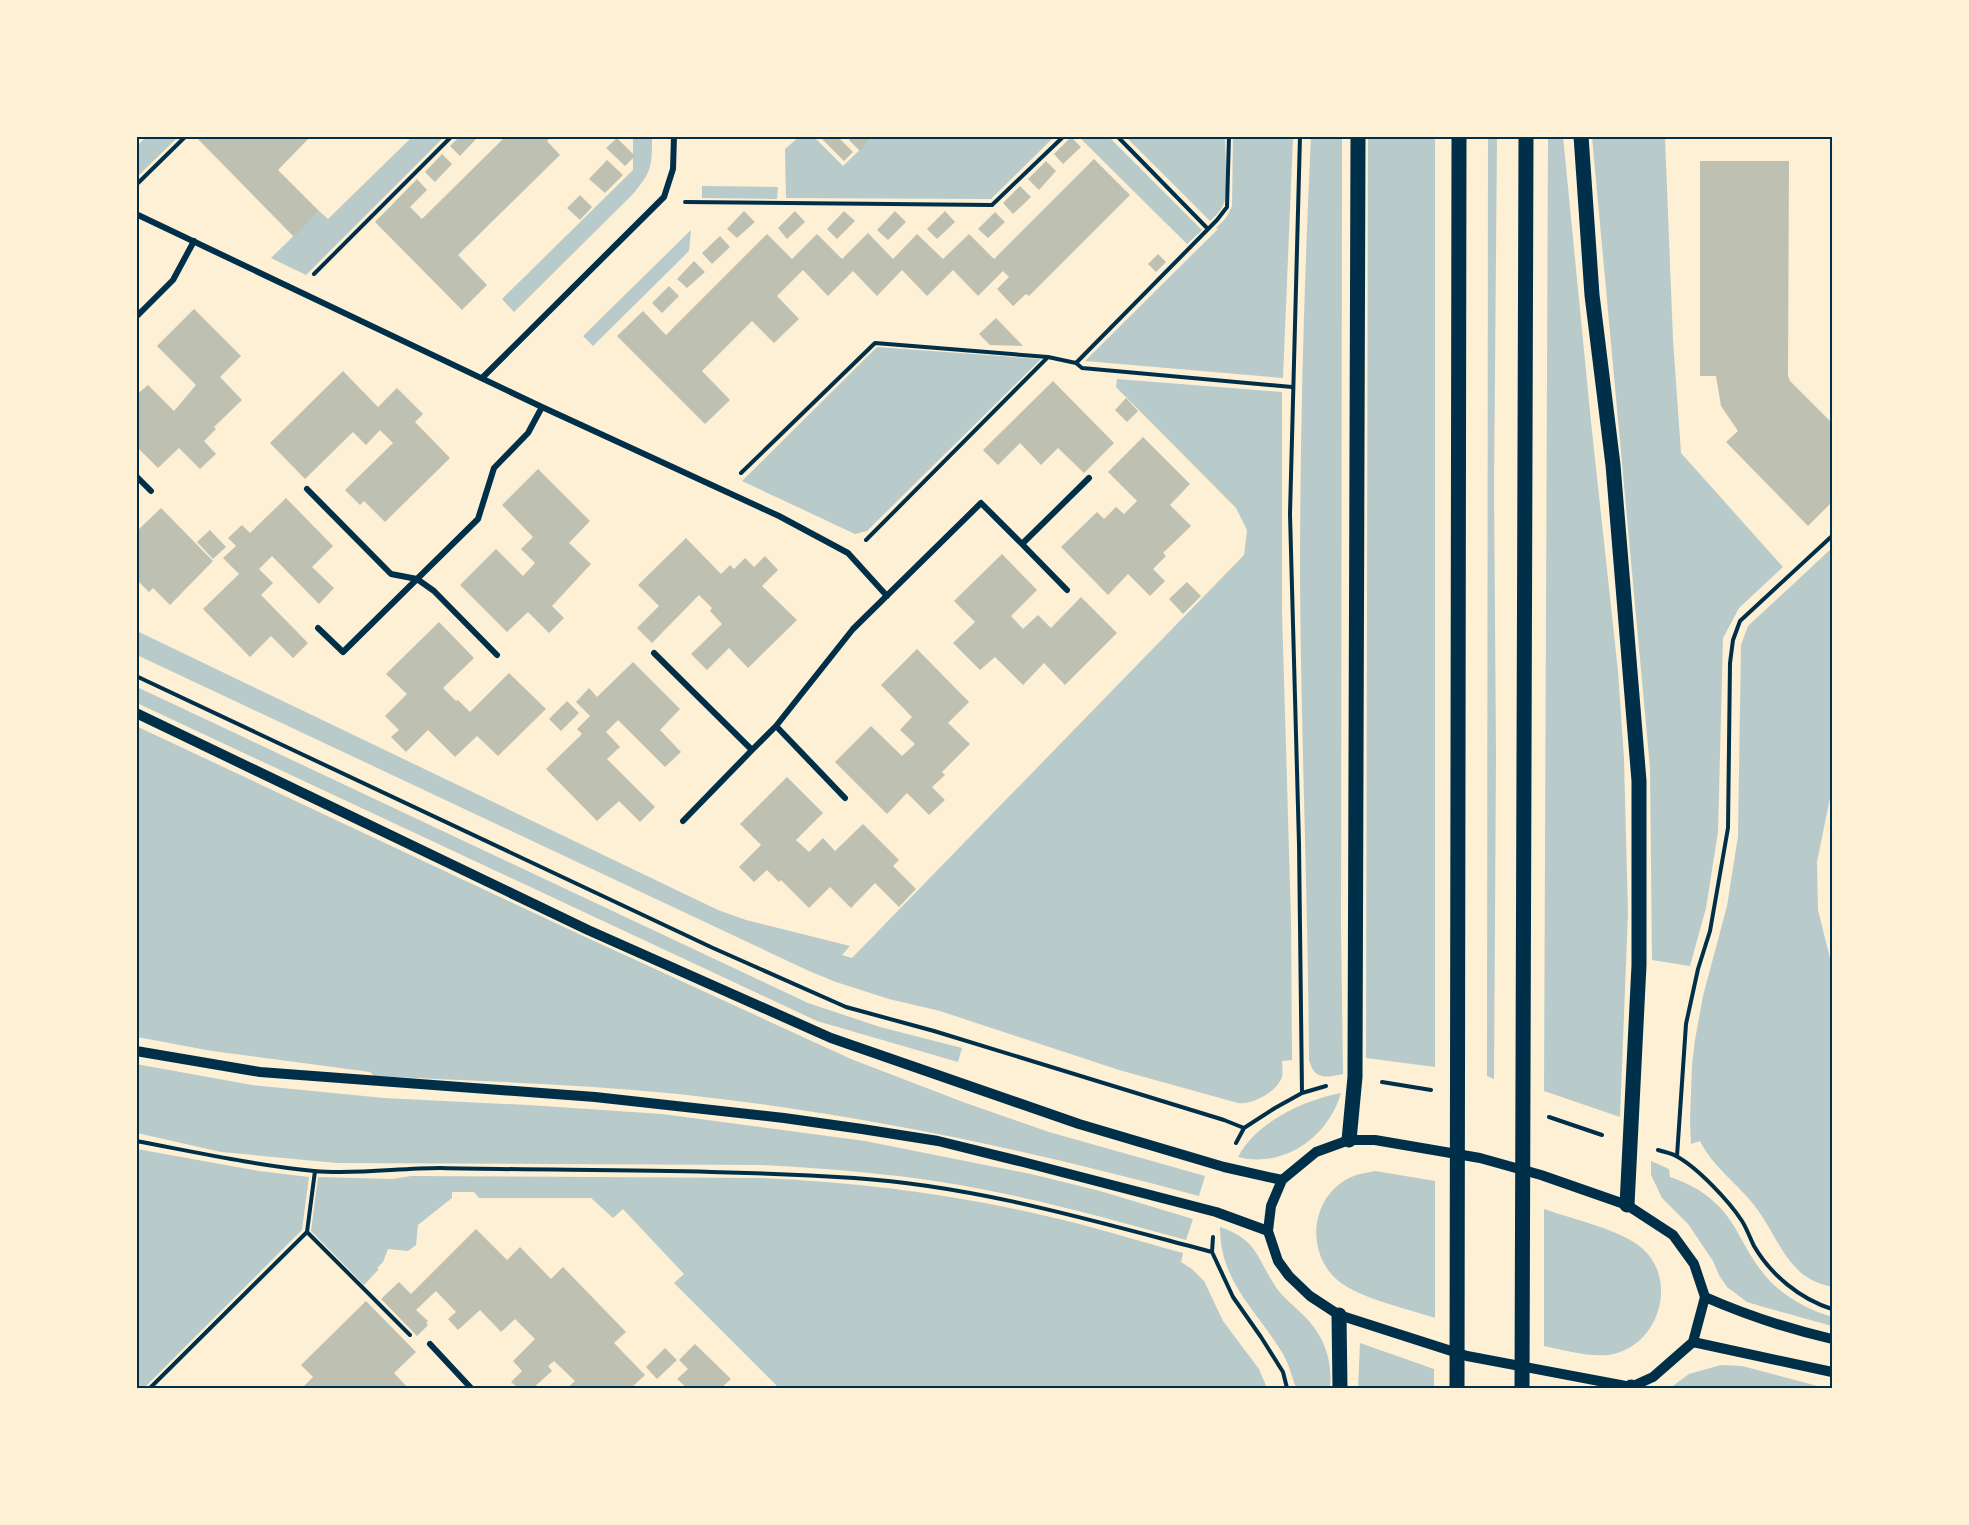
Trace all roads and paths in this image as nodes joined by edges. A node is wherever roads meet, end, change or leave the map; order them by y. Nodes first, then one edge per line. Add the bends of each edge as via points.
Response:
1 (186, 136) edge
2 (452, 136) edge
3 (674, 136) edge
4 (1064, 136) edge
5 (1117, 136) edge
6 (1229, 136) edge
7 (1300, 136) edge
8 (1358, 136) edge
9 (1459, 136) edge
10 (1526, 136) edge
11 (1581, 136) edge
12 (136, 185) edge
13 (664, 197) junction
14 (136, 213) edge
15 (1208, 229) junction
16 (194, 241) junction
17 (303, 293) junction
18 (136, 317) edge
19 (1048, 357) junction
20 (1076, 363) junction
21 (482, 378) junction
22 (1292, 387) junction
23 (542, 406) junction
24 (136, 477) edge
25 (1089, 478) dead end
26 (307, 489) dead end
27 (724, 490) junction
28 (151, 491) dead end
29 (1833, 536) edge
30 (1022, 544) junction
31 (848, 554) junction
32 (417, 579) junction
33 (1067, 590) dead end
34 (887, 596) junction
35 (318, 628) dead end
36 (654, 653) dead end
37 (497, 656) dead end
38 (136, 676) edge
39 (136, 713) edge
40 (776, 726) junction
41 (752, 750) junction
42 (845, 798) dead end
43 (683, 821) dead end
44 (136, 1051) edge
45 (1377, 1081) dead end
46 (1442, 1091) dead end
47 (1302, 1092) dead end
48 (1543, 1116) dead end
49 (1244, 1128) dead end
50 (1603, 1135) dead end
51 (1349, 1140) junction
52 (136, 1141) edge
53 (315, 1171) junction
54 (1282, 1180) junction
55 (1627, 1205) junction
56 (1268, 1231) junction
57 (307, 1232) junction
58 (1212, 1252) dead end
59 (1705, 1297) junction
60 (1833, 1309) edge
61 (1339, 1315) junction
62 (1833, 1339) edge
63 (1693, 1342) junction
64 (430, 1344) joint
65 (1833, 1372) edge
66 (1631, 1388) edge
67 (150, 1389) edge
68 (471, 1389) edge
69 (1340, 1389) edge
70 (1457, 1389) edge
71 (1522, 1389) edge

1 - 12 path
2 - 17 path via 314,274
3 - 13 street via 673,169
4 - 13 path via 992,205 685,202
5 - 15 path
6 - 15 path via 1227,207
7 - 22 path
8 - 51 main road via 1355,1077
9 - 70 main road
10 - 71 main road
11 - 55 main road via 1592,295 1612,465 1639,781 1639,965
13 - 21 street
14 - 16 street
15 - 20 path
16 - 17 street
16 - 18 street via 173,280
17 - 21 street
19 - 20 path
19 - 27 path via 875,343
19 - 31 path via 873,535
20 - 22 path via 1082,368
21 - 23 street
22 - 47 path via 1290,514
23 - 27 street
23 - 32 street via 528,433 494,468 478,519
24 - 28 street
25 - 30 street
26 - 32 street via 391,574
27 - 31 street
29 - 60 path via 1740,621 1733,640 1728,828 1710,931 1686,1024 1677,1156 1727,1201 1764,1261 1787,1284 1804,1297
30 - 33 street
30 - 34 street via 981,503
31 - 34 street
32 - 35 street via 343,652
32 - 37 street via 434,591
34 - 40 street via 854,629
36 - 41 street
38 - 49 path via 846,1007
39 - 54 street via 588,930 831,1038 1079,1124
40 - 41 street
40 - 42 street
41 - 43 street
44 - 56 street via 260,1072 595,1097 862,1129 1034,1164 1216,1212
45 - 46 path
48 - 50 path
51 - 54 street via 1316,1152
51 - 55 street via 1375,1140 1480,1158
52 - 53 path
53 - 57 path
53 - 58 path via 431,1168 856,1178 943,1187
54 - 56 street via 1271,1206
55 - 59 street via 1673,1235 1694,1264
56 - 61 street via 1278,1261 1288,1275
57 - 64 path via 418,1343
57 - 67 path
59 - 62 street via 1782,1326
59 - 63 street
61 - 66 street via 1467,1356
61 - 69 main road
63 - 65 street
63 - 66 street via 1653,1377
64 - 68 street

